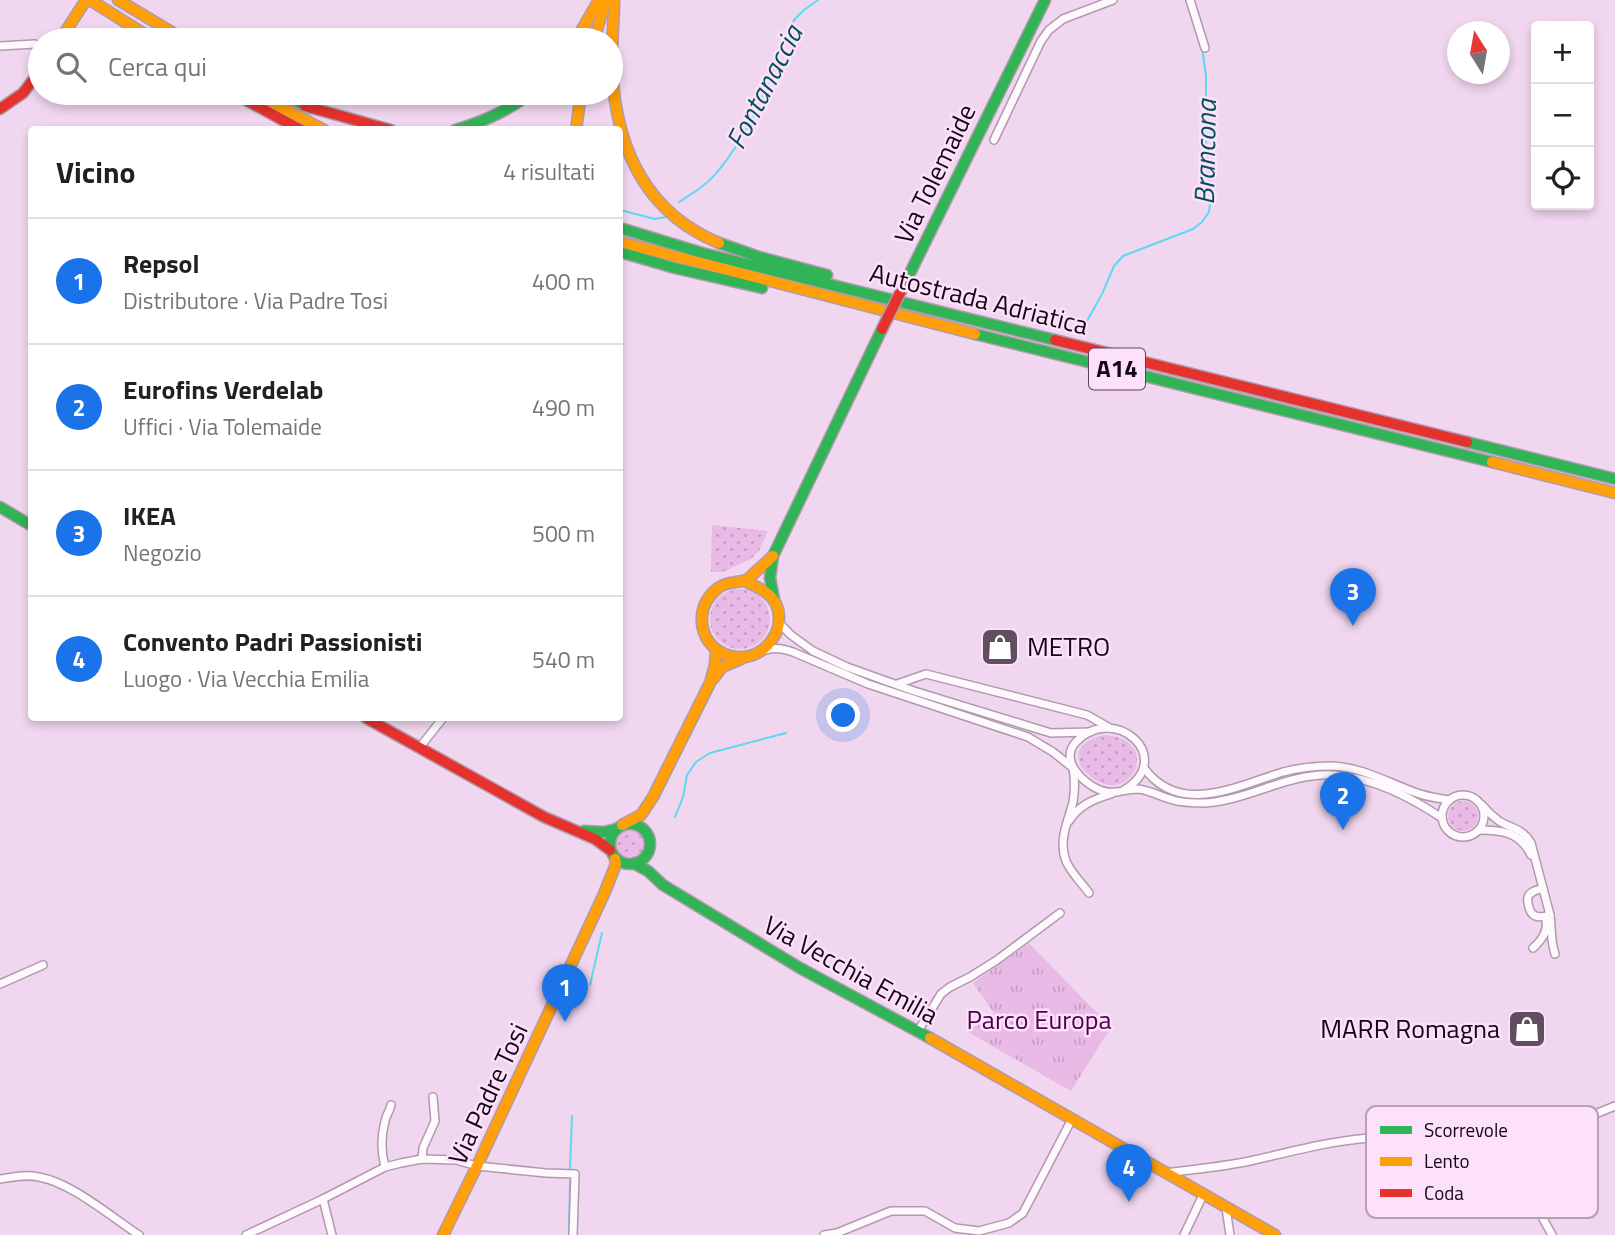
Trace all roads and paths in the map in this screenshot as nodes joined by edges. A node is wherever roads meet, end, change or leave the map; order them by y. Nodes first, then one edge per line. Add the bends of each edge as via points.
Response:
1 (88, 0) edge
2 (118, 0) edge
3 (599, 0) edge
4 (607, 0) edge
5 (614, 0) edge
6 (1045, 0) edge
7 (1113, 0) edge
8 (1189, 0) edge
9 (68, 28) edge
10 (133, 28) edge
11 (164, 28) edge
12 (583, 28) edge
13 (598, 28) edge
14 (613, 28) edge
15 (28, 44) edge
16 (0, 46) edge
17 (1205, 48) dead end
18 (28, 87) edge
19 (255, 105) edge
20 (277, 105) edge
21 (512, 105) edge
22 (579, 105) edge
23 (616, 105) edge
24 (305, 106) joint
25 (0, 108) edge
26 (294, 126) edge
27 (316, 126) edge
28 (351, 126) edge
29 (377, 126) edge
30 (468, 126) edge
31 (577, 126) edge
32 (621, 126) edge
33 (623, 134) edge
34 (994, 140) dead end
35 (623, 229) edge
36 (623, 243) edge
37 (623, 253) edge
38 (877, 310) junction
39 (982, 321) junction
40 (1615, 479) edge
41 (1615, 493) edge
42 (0, 508) edge
43 (28, 524) edge
44 (773, 556) junction
45 (744, 581) junction
46 (774, 599) junction
47 (779, 623) junction
48 (716, 650) junction
49 (762, 652) junction
50 (741, 659) junction
51 (710, 683) junction
52 (895, 684) junction
53 (372, 721) edge
54 (441, 721) edge
55 (1110, 729) junction
56 (1091, 732) junction
57 (420, 747) junction
58 (1073, 768) junction
59 (1143, 768) junction
60 (1125, 790) junction
61 (1115, 792) junction
62 (653, 797) junction
63 (1449, 800) junction
64 (1482, 805) junction
65 (1442, 818) junction
66 (619, 827) junction
67 (1065, 827) junction
68 (573, 830) junction
69 (1479, 830) junction
70 (649, 837) junction
71 (613, 854) junction
72 (648, 854) junction
73 (633, 864) junction
74 (663, 885) junction
75 (1541, 888) junction
76 (1089, 892) dead end
77 (604, 894) junction
78 (1060, 913) dead end
79 (1548, 916) junction
80 (1533, 948) dead end
81 (1555, 954) dead end
82 (43, 965) dead end
83 (0, 984) edge
84 (918, 1031) junction
85 (433, 1097) dead end
86 (391, 1105) dead end
87 (1615, 1106) edge
88 (1598, 1113) edge
89 (1072, 1119) junction
90 (1366, 1139) edge
91 (422, 1159) junction
92 (477, 1166) junction
93 (386, 1167) junction
94 (1166, 1173) junction
95 (0, 1178) edge
96 (1203, 1195) junction
97 (323, 1199) junction
98 (1226, 1208) junction
99 (1542, 1218) edge
100 (331, 1232) edge
101 (139, 1235) edge
102 (246, 1235) edge
103 (324, 1235) edge
104 (443, 1235) edge
105 (573, 1235) edge
106 (824, 1235) edge
107 (1184, 1235) edge
108 (1230, 1235) edge
109 (1275, 1235) edge
110 (1552, 1235) edge

1 - 9 main road
1 - 10 main road
2 - 11 main road
3 - 12 main road
4 - 13 main road
5 - 14 main road
6 - 44 main road, Via Tolemaide, bridge
7 - 34 street via 1063,19 1049,30
8 - 17 street
15 - 16 street
18 - 25 main road
19 - 26 main road
20 - 27 main road
21 - 30 main road
22 - 31 main road
23 - 32 main road
24 - 28 main road
24 - 29 main road
33 - 39 main road via 643,183 664,208 699,232 748,254
35 - 39 main road, Autostrada Adriatica / A14 via 702,253
36 - 38 main road, Autostrada Adriatica / A14
37 - 38 main road via 771,290
38 - 41 main road, Autostrada Adriatica / A14
39 - 40 main road, Autostrada Adriatica / A14
42 - 43 main road
44 - 45 main road, Via Tolemaide
44 - 46 main road, Via Tolemaide via 770,578
45 - 46 main road via 766,590
45 - 48 main road, Via Tolemaide via 721,586 705,602 702,627
46 - 47 main road, Via Tolemaide
47 - 49 main road via 777,634
47 - 52 street via 813,651
48 - 50 main road
48 - 51 main road
49 - 50 main road
49 - 58 street via 793,652 877,687 1028,737
50 - 51 main road via 722,667
51 - 62 main road
52 - 55 street via 926,674 1087,715
52 - 56 street via 1051,733
53 - 57 main road
54 - 57 street
55 - 56 street
55 - 59 street via 1137,740
56 - 58 street via 1071,748
57 - 68 main road
58 - 61 street via 1087,783
58 - 67 street via 1073,800
59 - 60 street via 1140,778
59 - 63 street via 1164,787 1205,795 1298,768 1354,768 1418,794
60 - 61 street
60 - 65 street via 1205,803 1298,777 1335,775 1372,782 1413,799
61 - 67 street via 1083,805
62 - 66 main road via 641,815
62 - 70 main road
63 - 64 street via 1466,795
63 - 65 street
64 - 69 street via 1485,818
64 - 75 street via 1497,820 1527,836
65 - 69 street via 1448,830 1460,837
66 - 68 main road
66 - 70 main road via 637,825
66 - 71 main road via 611,836
67 - 76 street via 1067,863
68 - 71 main road via 604,844
69 - 75 street via 1520,838
70 - 72 main road
71 - 73 main road via 624,864
71 - 77 main road via 616,864
72 - 73 main road
72 - 74 main road
73 - 74 main road, Via Vecchia Emilia
73 - 77 main road
74 - 84 main road, Via Vecchia Emilia via 800,968
75 - 79 street
75 - 79 street via 1527,900 1534,916
77 - 92 main road, Via Padre Tosi
78 - 84 street via 941,994
79 - 80 street via 1544,936
79 - 81 street
82 - 83 street
84 - 89 main road, Via Vecchia Emilia
85 - 91 street via 435,1121
86 - 93 street via 383,1135
87 - 88 street
89 - 94 main road, Via Vecchia Emilia
89 - 106 street via 1023,1213 1009,1223 979,1231 955,1228 925,1210 891,1211
90 - 94 street
91 - 92 street
91 - 93 street
92 - 104 main road, Via Padre Tosi
92 - 105 street via 575,1174
93 - 97 street
94 - 96 main road, Via Vecchia Emilia
95 - 101 street via 37,1176 55,1181
96 - 98 main road, Via Vecchia Emilia
96 - 107 street
97 - 100 street
97 - 102 street
98 - 108 street
98 - 109 main road, Via Vecchia Emilia
99 - 110 street
100 - 103 street

